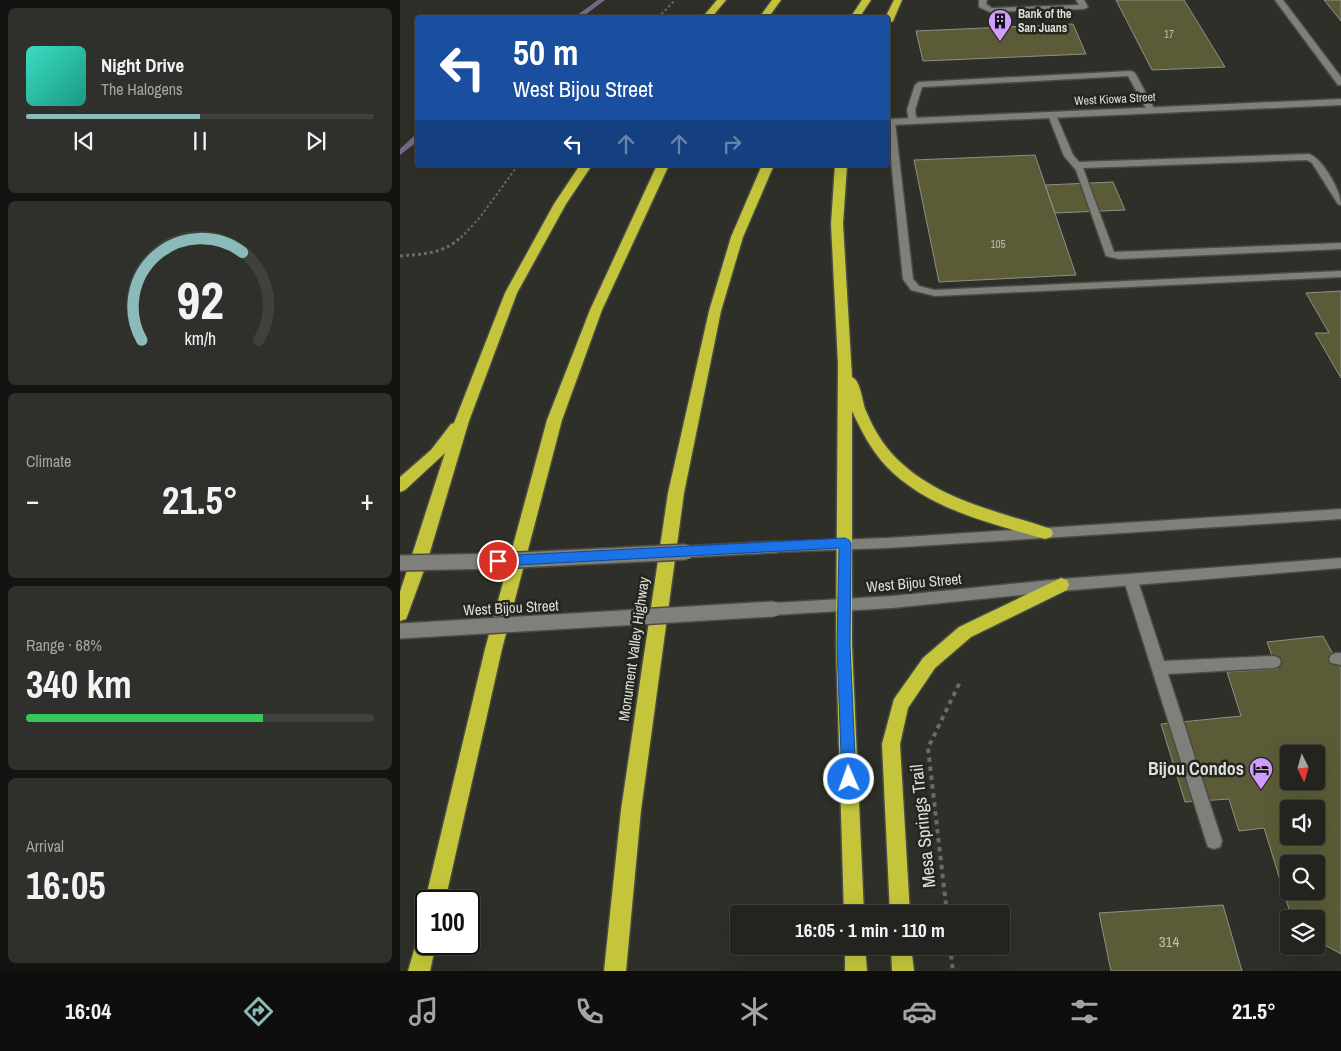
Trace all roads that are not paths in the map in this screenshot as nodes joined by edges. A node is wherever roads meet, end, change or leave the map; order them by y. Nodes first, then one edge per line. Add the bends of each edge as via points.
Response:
1 (722, 0) edge
2 (778, 0) edge
3 (867, 0) edge
4 (898, 0) edge
5 (983, 0) edge
6 (1080, 0) edge
7 (1279, 0) edge
8 (709, 15) edge
9 (766, 15) edge
10 (856, 15) edge
11 (890, 18) edge
12 (1341, 83) edge
13 (1341, 102) edge
14 (1152, 110) junction
15 (1052, 115) junction
16 (913, 121) junction
17 (1076, 166) junction
18 (585, 167) edge
19 (662, 167) edge
20 (767, 167) edge
21 (841, 167) edge
22 (1341, 202) edge
23 (1341, 246) edge
24 (1341, 274) edge
25 (845, 364) junction
26 (462, 421) junction
27 (400, 486) edge
28 (1341, 514) edge
29 (1045, 532) junction
30 (845, 543) junction
31 (419, 562) junction
32 (400, 563) edge
33 (1341, 563) edge
34 (1131, 581) junction
35 (1060, 585) junction
36 (844, 606) junction
37 (400, 614) edge
38 (400, 631) edge
39 (1274, 662) dead end
40 (1159, 668) junction
41 (1214, 841) dead end
42 (438, 890) edge
43 (854, 905) edge
44 (900, 905) edge
45 (423, 955) edge
46 (855, 955) edge
47 (902, 955) edge
48 (420, 971) edge
49 (615, 971) edge
50 (856, 971) edge
51 (903, 971) edge

1 - 8 highway
2 - 9 highway
3 - 10 highway
4 - 11 highway
5 - 6 main road via 982,4 990,10 1084,7
7 - 12 main road
13 - 14 main road, West Kiowa Street
14 - 15 main road, West Kiowa Street
14 - 16 main road via 1131,73 919,84 911,110
15 - 16 main road, West Kiowa Street
15 - 17 main road
16 - 24 main road, West Kiowa Street via 891,122 908,279 915,288 935,293
17 - 22 main road via 1309,157 1315,161
17 - 23 main road via 1110,254
18 - 26 highway via 560,204 511,293
19 - 42 highway via 623,245 560,402 495,640
20 - 49 highway, Monument Valley Highway via 737,237 718,302 676,493 632,810
21 - 25 highway via 837,224
25 - 29 highway via 859,411 876,442 894,466 912,482 968,508
25 - 30 highway
26 - 27 highway via 436,454
26 - 31 highway
28 - 29 main road
29 - 30 main road
30 - 31 main road, bridge via 498,561
30 - 36 highway
31 - 32 main road, bridge
31 - 37 highway
33 - 34 main road, West Bijou Street
34 - 35 main road, West Bijou Street
34 - 40 main road
35 - 36 main road, West Bijou Street
35 - 44 highway via 965,632 929,663 900,705 891,744
36 - 38 main road, West Bijou Street, bridge
36 - 43 highway
39 - 40 main road
40 - 41 main road
45 - 48 highway
46 - 50 highway
47 - 51 highway

